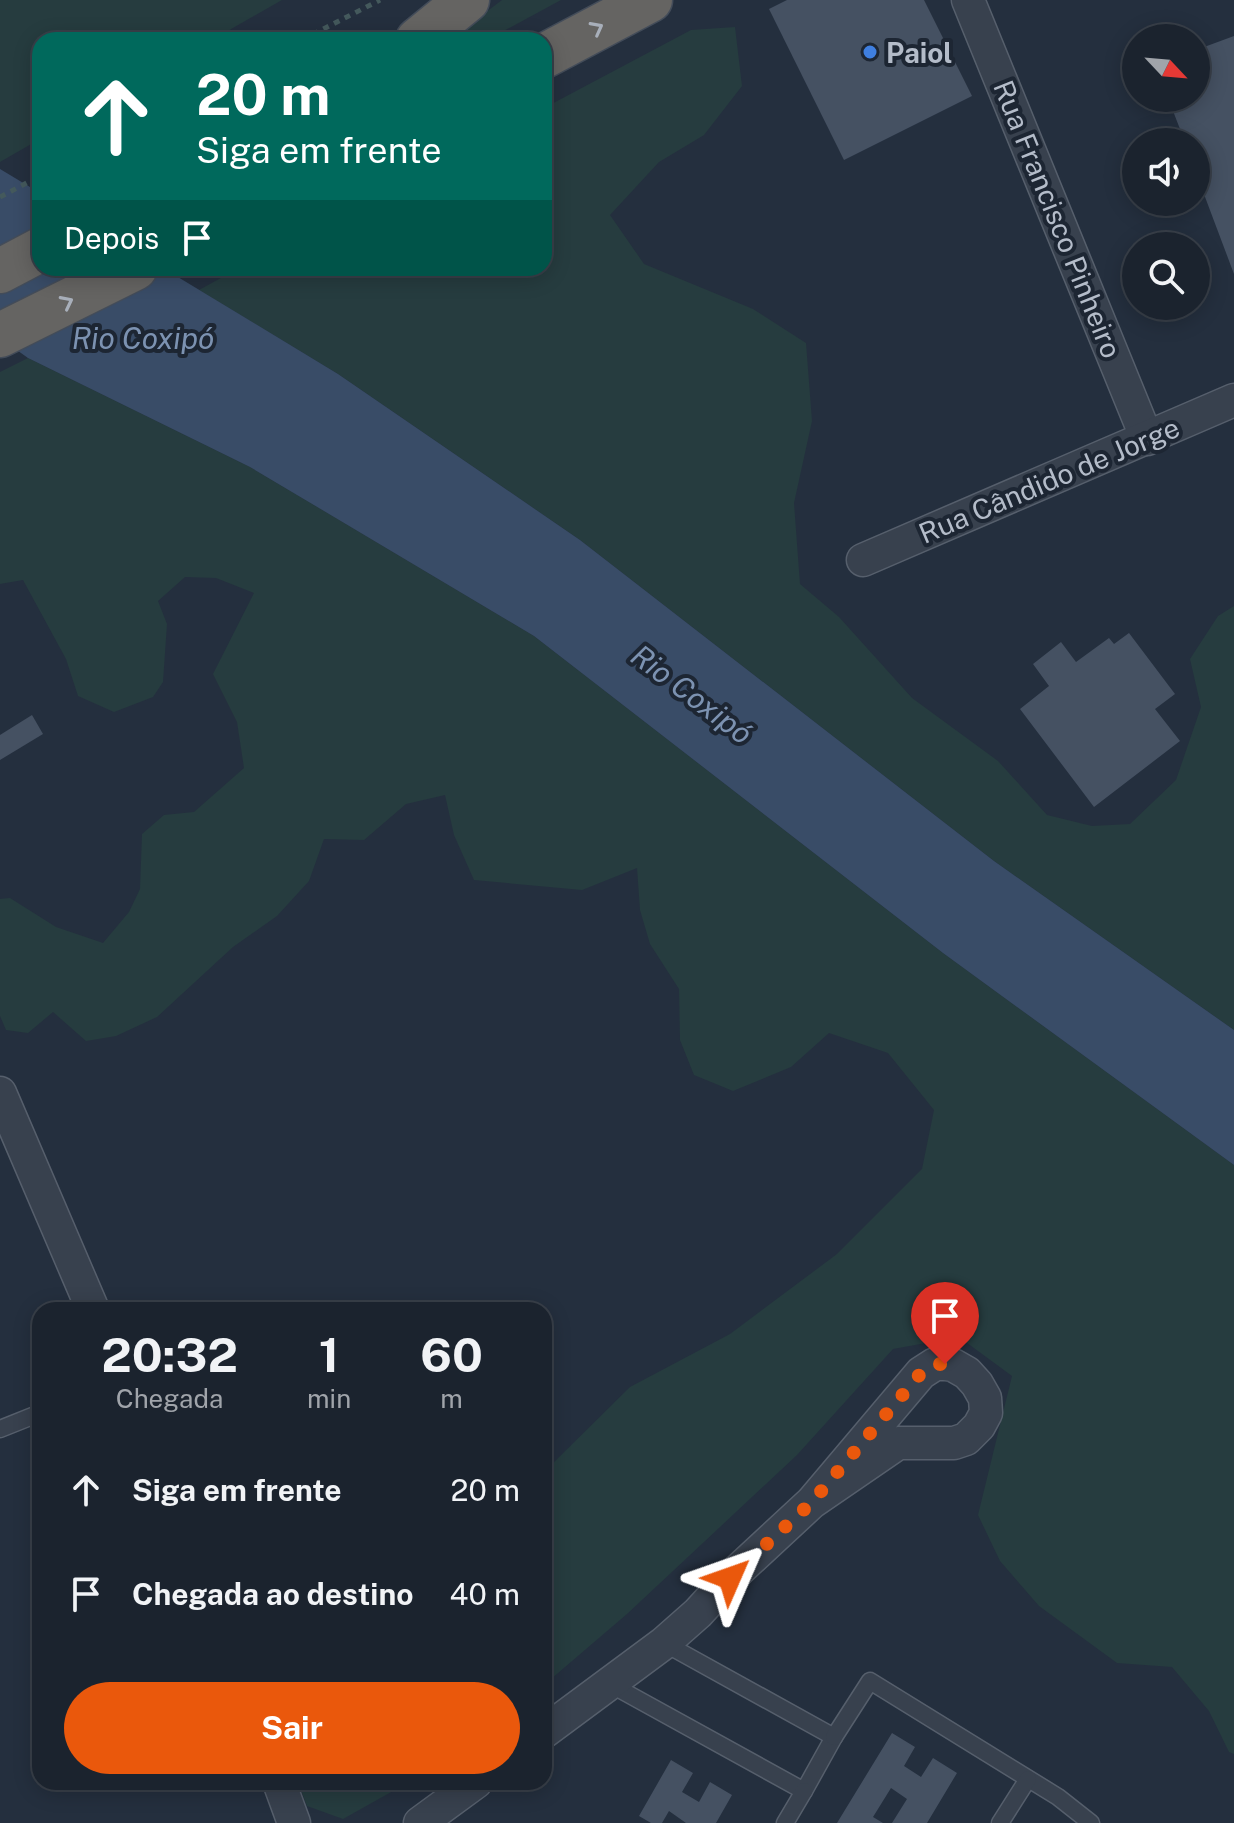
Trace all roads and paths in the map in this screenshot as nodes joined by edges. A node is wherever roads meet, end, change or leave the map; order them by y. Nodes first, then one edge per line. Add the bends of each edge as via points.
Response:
1 (380, 0) edge
2 (467, 0) edge
3 (650, 0) edge
4 (968, 0) edge
5 (318, 32) edge
6 (428, 32) edge
7 (552, 52) edge
8 (32, 180) edge
9 (0, 197) edge
10 (32, 254) edge
11 (0, 271) edge
12 (119, 276) edge
13 (0, 335) edge
14 (1234, 400) edge
15 (1147, 439) junction
16 (863, 560) dead end
17 (0, 1093) edge
18 (90, 1302) edge
19 (32, 1416) edge
20 (0, 1429) edge
21 (812, 1502) junction
22 (664, 1643) junction
23 (610, 1684) junction
24 (552, 1726) edge
25 (834, 1737) junction
26 (1028, 1779) junction
27 (282, 1790) edge
28 (465, 1790) edge
29 (804, 1791) junction
30 (294, 1823) edge
31 (420, 1823) edge
32 (785, 1823) edge
33 (1000, 1823) edge
34 (1091, 1823) edge

1 - 5 path
2 - 6 highway
7 -> 3 highway
4 - 15 street, Rua Francisco Pinheiro
8 - 9 path
10 - 11 highway
13 -> 12 highway
14 - 15 street, Rua Cândido de Jorge
15 - 16 street, Rua Cândido de Jorge
17 - 18 street
19 - 20 lane
21 - 21 street via 898,1443 966,1439 986,1413 977,1384 953,1365 935,1364 921,1373
21 - 22 street
22 - 23 street
22 - 25 lane
23 - 24 street
23 - 29 lane
25 - 26 lane via 870,1681
25 - 29 lane
26 - 33 lane
26 - 34 lane
27 - 30 street
28 - 31 street
29 - 32 lane

